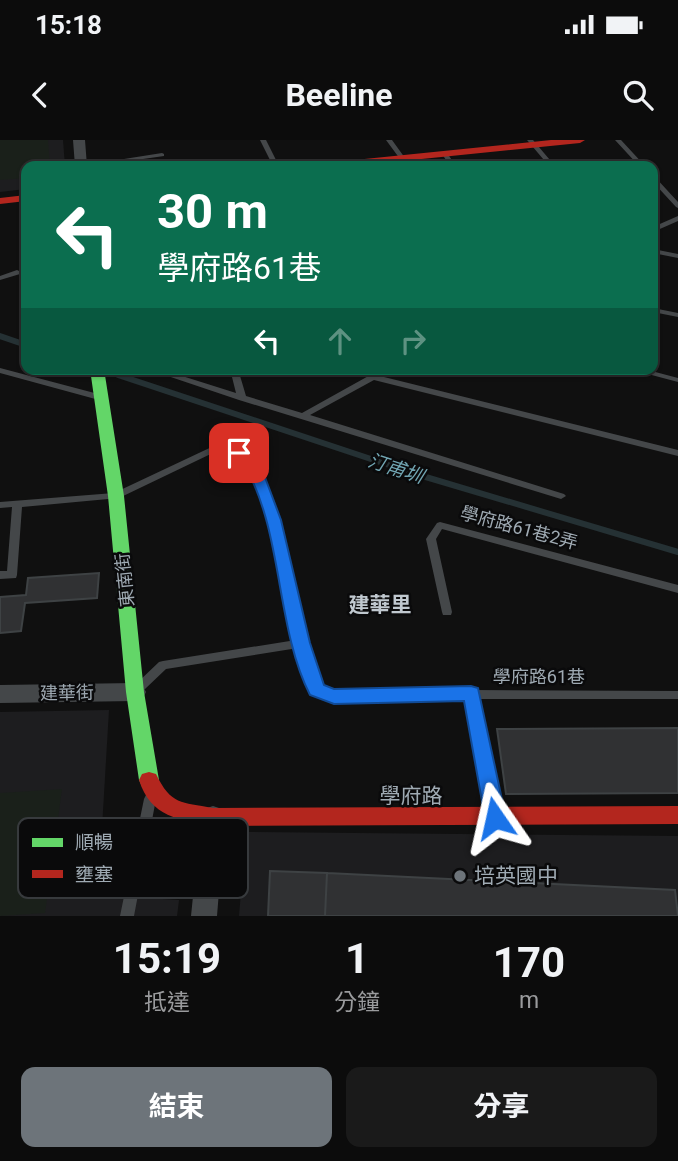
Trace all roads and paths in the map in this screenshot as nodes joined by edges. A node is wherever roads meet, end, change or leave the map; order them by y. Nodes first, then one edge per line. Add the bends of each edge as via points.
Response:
1 (79, 140) edge
2 (263, 140) edge
3 (389, 140) edge
4 (580, 140) edge
5 (618, 140) edge
6 (532, 143) edge
7 (162, 155) dead end
8 (402, 158) junction
9 (449, 160) edge
10 (81, 161) edge
11 (126, 161) edge
12 (274, 161) edge
13 (383, 161) edge
14 (548, 161) edge
15 (637, 161) edge
16 (658, 184) edge
17 (21, 199) edge
18 (0, 201) edge
19 (678, 206) edge
20 (678, 218) edge
21 (658, 228) edge
22 (658, 252) edge
23 (678, 256) edge
24 (17, 272) dead end
25 (0, 278) edge
26 (658, 311) edge
27 (678, 315) edge
28 (0, 370) edge
29 (97, 375) edge
30 (171, 375) edge
31 (236, 375) edge
32 (367, 375) edge
33 (378, 375) edge
34 (658, 375) edge
35 (678, 380) edge
36 (99, 397) junction
37 (242, 398) junction
38 (303, 416) junction
39 (678, 453) edge
40 (116, 496) junction
41 (561, 496) dead end
42 (0, 505) edge
43 (17, 505) junction
44 (0, 575) edge
45 (678, 589) edge
46 (447, 612) dead end
47 (302, 643) junction
48 (135, 692) junction
49 (0, 694) edge
50 (471, 694) junction
51 (678, 695) edge
52 (151, 792) junction
53 (678, 816) edge
54 (213, 817) joint
55 (146, 818) edge
56 (495, 818) junction
57 (130, 898) edge
58 (206, 898) edge
59 (127, 916) edge
60 (204, 916) edge

1 - 10 street
2 - 12 lane
3 - 8 lane
4 - 6 street
5 - 15 lane
6 - 9 street
6 - 14 lane
7 - 11 lane
8 - 9 street
8 - 13 street
16 - 19 lane
17 - 18 street
20 - 21 lane
22 - 23 lane
24 - 25 lane
26 - 27 lane
28 - 36 lane
29 - 36 street, 東南街
30 - 37 lane
31 - 37 lane
32 - 38 lane
33 - 39 lane
34 - 35 lane
36 - 40 street, 東南街
37 - 38 lane
38 - 41 lane
40 - 43 lane
40 - 47 lane via 218,447 239,453 252,464 273,520
40 - 48 street, 東南街
42 - 43 lane
43 - 44 lane via 12,575
45 - 46 lane, 學府路61巷2弄 via 440,525 430,539
47 - 48 lane via 163,665
47 - 50 lane, 學府路61巷 via 317,690 334,696
48 - 49 street, 建華街
48 - 52 street, 東南街
50 - 51 lane, 學府路61巷
50 - 56 lane
52 - 54 street, 學府路 via 166,807
52 - 55 lane
53 - 56 street, 學府路
54 - 56 street, 學府路
57 - 59 lane
58 - 60 street

